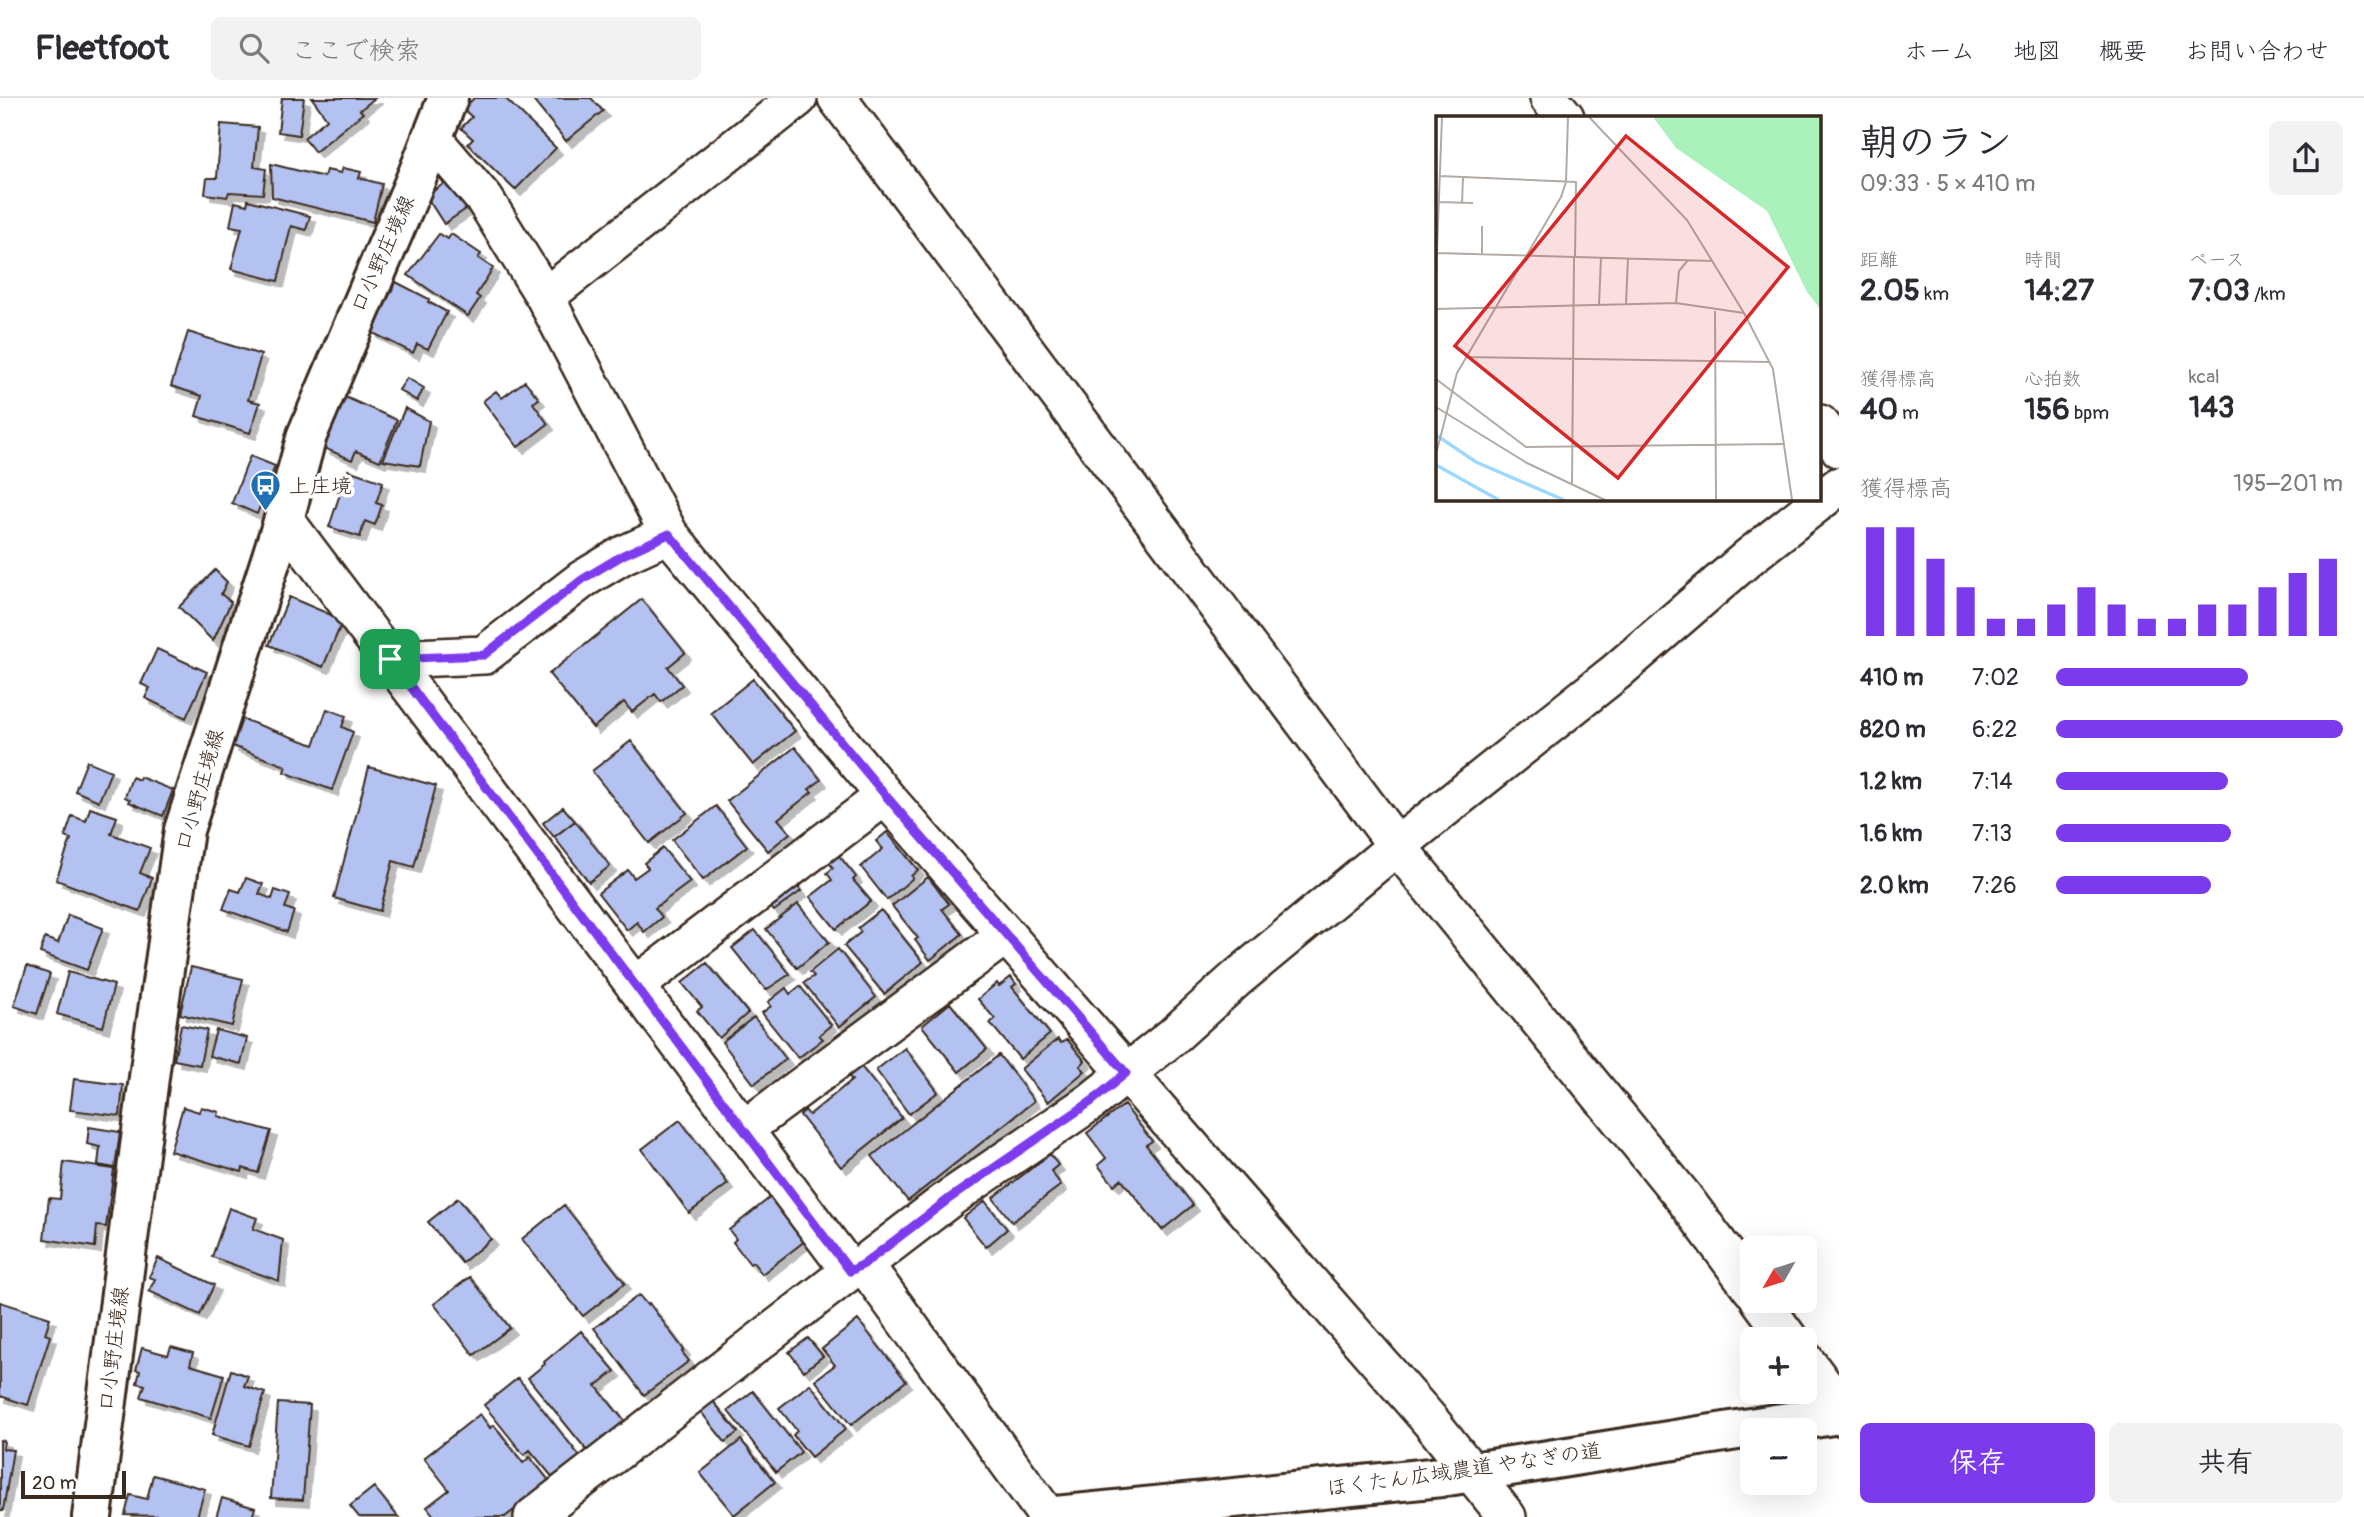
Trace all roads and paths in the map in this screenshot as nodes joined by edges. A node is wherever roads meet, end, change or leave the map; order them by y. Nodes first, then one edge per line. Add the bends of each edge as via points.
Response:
1 (448, 98) edge
2 (798, 98) edge
3 (837, 98) edge
4 (1549, 98) edge
5 (1564, 116) edge
6 (431, 137) junction
7 (545, 297) junction
8 (1822, 426) edge
9 (1839, 447) edge
10 (1839, 486) edge
11 (1822, 499) edge
12 (1821, 500) edge
13 (284, 519) junction
14 (669, 534) junction
15 (390, 659) junction
16 (886, 796) junction
17 (1397, 846) junction
18 (1006, 935) junction
19 (635, 986) junction
20 (1126, 1073) junction
21 (743, 1130) junction
22 (857, 1268) junction
23 (1740, 1273) edge
24 (1817, 1376) edge
25 (1839, 1406) edge
26 (1839, 1414) edge
27 (1470, 1474) junction
28 (92, 1517) edge
29 (533, 1517) edge
30 (1047, 1517) edge
31 (1507, 1517) edge

1 - 6 main road, 口小野庄境線
2 - 7 street
3 - 17 street
4 - 5 street
6 - 7 street via 485,200
6 - 13 main road, 口小野庄境線 via 307,435
7 - 14 street
8 - 9 street
10 - 11 street
12 - 17 street via 1616,672
13 - 15 street
13 - 28 main road, 口小野庄境線 via 184,830
14 - 15 street via 583,579 484,655
14 - 16 street
15 - 19 street
16 - 18 street
16 - 19 street
17 - 20 street
17 - 23 street
18 - 20 street
18 - 21 street
19 - 21 street
20 - 22 street
20 - 27 street via 1432,1423
21 - 22 street
22 - 29 street
22 - 30 street
24 - 25 street
26 - 27 main road, ほくたん広域農道 やなぎの道
27 - 30 main road, ほくたん広域農道 やなぎの道
27 - 31 street

